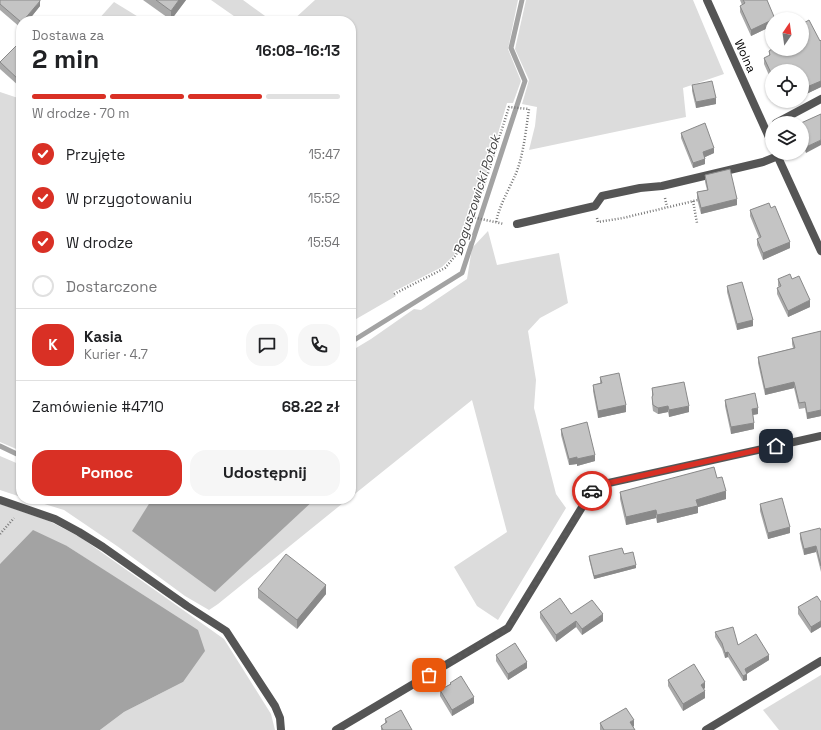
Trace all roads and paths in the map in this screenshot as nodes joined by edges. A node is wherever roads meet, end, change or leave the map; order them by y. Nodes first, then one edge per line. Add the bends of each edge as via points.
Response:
1 (706, 0) edge
2 (821, 99) edge
3 (789, 116) edge
4 (765, 121) edge
5 (766, 160) edge
6 (779, 160) edge
7 (698, 200) edge
8 (693, 201) junction
9 (595, 206) junction
10 (472, 217) junction
11 (697, 223) dead end
12 (517, 224) dead end
13 (821, 251) edge
14 (394, 294) dead end
15 (821, 436) edge
16 (0, 500) edge
17 (25, 508) junction
18 (0, 534) edge
19 (821, 660) edge
20 (281, 730) edge
21 (336, 730) edge
22 (706, 730) edge

1 - 4 street, Wolna
2 - 3 street
5 - 9 street via 662,186 602,196
6 - 13 street
7 - 8 path
8 - 9 path via 598,222
8 - 11 path
9 - 12 street
10 - 10 path via 496,223 497,214 517,170 529,109 509,107
10 - 14 path via 456,255 445,268
15 - 21 street via 595,486 508,628
16 - 17 street
17 - 18 path
17 - 20 street via 55,519 79,532 226,631 275,706
19 - 22 street

